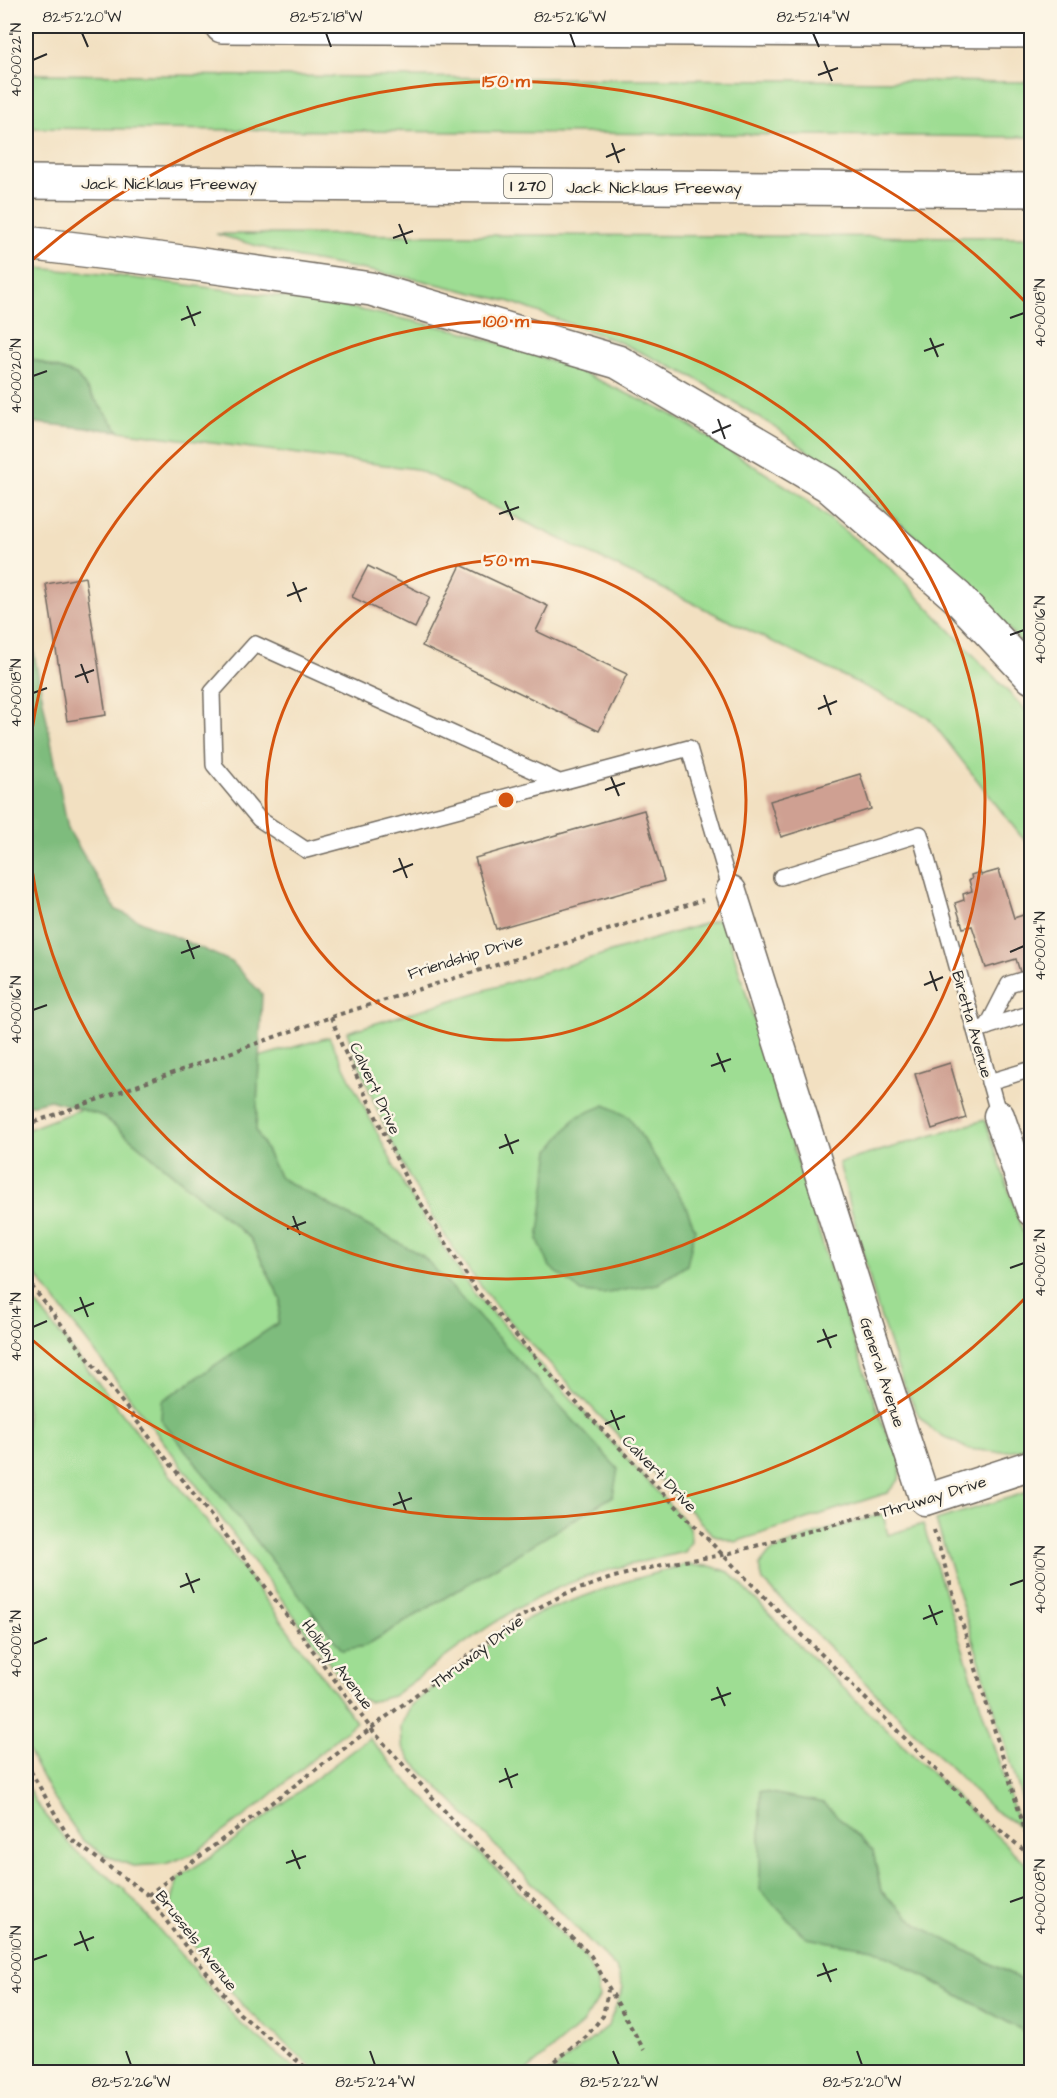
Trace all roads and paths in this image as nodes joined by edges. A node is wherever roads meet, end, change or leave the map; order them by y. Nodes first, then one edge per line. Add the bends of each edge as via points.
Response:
1 (222, 26) edge
2 (1032, 31) edge
3 (26, 182) edge
4 (1032, 190) edge
5 (26, 243) edge
6 (1032, 677) edge
7 (559, 782) junction
8 (781, 877) dead end
9 (731, 891) junction
10 (1022, 980) dead end
11 (1032, 1013) edge
12 (331, 1017) junction
13 (981, 1028) junction
14 (1032, 1069) edge
15 (989, 1082) junction
16 (999, 1116) joint
17 (26, 1125) edge
18 (1032, 1211) edge
19 (26, 1279) edge
20 (1032, 1465) edge
21 (925, 1500) junction
22 (723, 1555) junction
23 (372, 1730) junction
24 (26, 1763) edge
25 (1032, 1855) edge
26 (148, 1895) junction
27 (608, 1989) junction
28 (644, 2050) dead end
29 (311, 2073) edge
30 (541, 2073) edge

1 - 2 highway
3 - 4 highway, Jack Nicklaus Freeway / I 270
5 - 6 highway via 371,289 618,362 828,485 957,597
7 - 7 lane via 306,850 259,819 214,765 212,692 255,644
7 - 9 lane via 689,748
8 - 13 lane, Biretta Avenue via 920,834
9 - 12 path, Friendship Drive
9 - 21 street, General Avenue
10 - 13 lane via 1009,984
11 - 13 lane
12 - 17 path, Friendship Drive
12 - 22 path, Calvert Drive via 408,1183 476,1290 565,1392
13 - 15 lane, Biretta Avenue
14 - 15 lane
15 - 16 lane, Biretta Avenue
16 - 18 street, Biretta Avenue
19 - 23 path, Holiday Avenue via 250,1566
20 - 21 street, Thruway Drive
21 - 22 path, Thruway Drive
21 - 25 path
22 - 23 path, Thruway Drive via 614,1576 565,1594 520,1617
22 - 25 path, Calvert Drive via 978,1812
23 - 26 path, Thruway Drive
23 - 27 path, Holiday Avenue via 460,1828 591,1956
24 - 26 path, Brussels Avenue via 69,1838
26 - 29 path, Brussels Avenue via 240,2014
27 - 28 path, Holiday Avenue
27 - 30 path via 603,2016 586,2037

